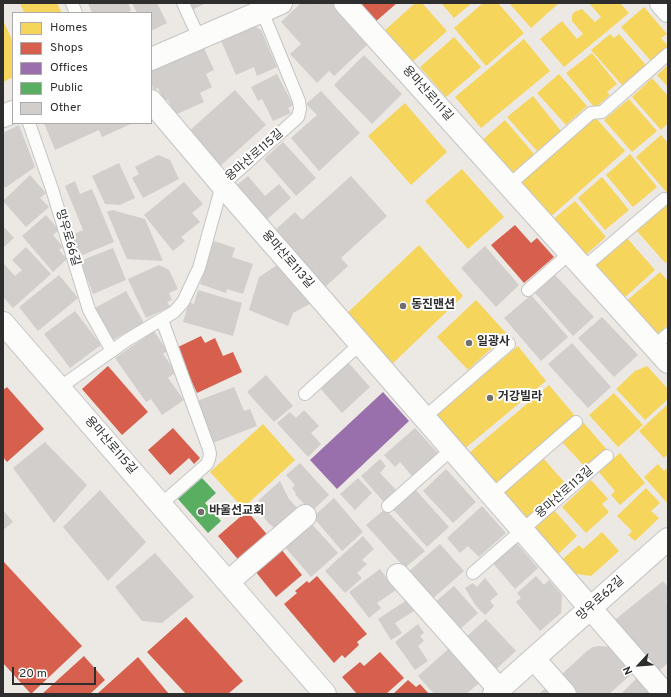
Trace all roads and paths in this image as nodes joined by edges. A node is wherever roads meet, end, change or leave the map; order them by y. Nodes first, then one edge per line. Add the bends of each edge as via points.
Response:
1 (183, 3) edge
2 (345, 3) edge
3 (661, 3) edge
4 (276, 5) edge
5 (668, 11) edge
6 (199, 38) junction
7 (668, 54) edge
8 (152, 58) edge
9 (152, 102) edge
10 (29, 124) edge
11 (222, 185) junction
12 (509, 185) junction
13 (664, 199) dead end
14 (576, 260) junction
15 (528, 290) dead end
16 (162, 320) junction
17 (3, 323) edge
18 (661, 340) edge
19 (360, 344) junction
20 (509, 344) dead end
21 (112, 351) junction
22 (668, 362) edge
23 (60, 388) junction
24 (305, 394) dead end
25 (425, 418) junction
26 (576, 422) dead end
27 (452, 449) junction
28 (607, 456) dead end
29 (492, 495) junction
30 (160, 505) junction
31 (388, 506) dead end
32 (305, 516) dead end
33 (522, 530) junction
34 (668, 539) edge
35 (473, 573) dead end
36 (398, 575) dead end
37 (228, 582) junction
38 (590, 609) junction
39 (534, 659) junction
40 (497, 692) edge
41 (325, 694) edge
42 (565, 694) edge
43 (665, 694) edge

1 - 6 lane
2 - 12 street, 용마산로111길
3 - 5 street
4 - 6 street
4 - 11 lane, 용마산로115길 via 300,114
6 - 8 street
7 - 12 lane via 602,112 591,113
9 - 11 street, 용마산로113길
10 - 21 lane, 망우로66길 via 89,310
11 - 16 lane, 용마산로115길 via 199,268 182,302 174,312
11 - 19 street, 용마산로113길
12 - 14 street, 용마산로111길
13 - 14 lane
14 - 15 lane
14 - 18 street, 용마산로111길
16 - 21 lane, 용마산로115길
16 - 30 lane via 209,449 210,459
17 - 23 street, 용마산로115길
18 - 22 street, 용마산로111길
19 - 24 lane
19 - 25 street, 용마산로113길
20 - 25 lane
21 - 23 lane, 용마산로115길
23 - 30 street, 용마산로115길
25 - 27 street, 용마산로113길
26 - 29 lane
27 - 29 street, 용마산로113길
27 - 31 lane
28 - 33 lane, 용마산로113길
29 - 33 street, 용마산로113길
30 - 37 street, 용마산로115길
32 - 37 street
33 - 35 lane, 용마산로113길
33 - 38 street, 용마산로113길
34 - 38 street, 망우로62길
36 - 40 street, 망우로62길
37 - 41 street, 용마산로115길
38 - 39 street, 망우로62길
38 - 43 street, 용마산로113길
39 - 40 street, 망우로62길
39 - 42 street

